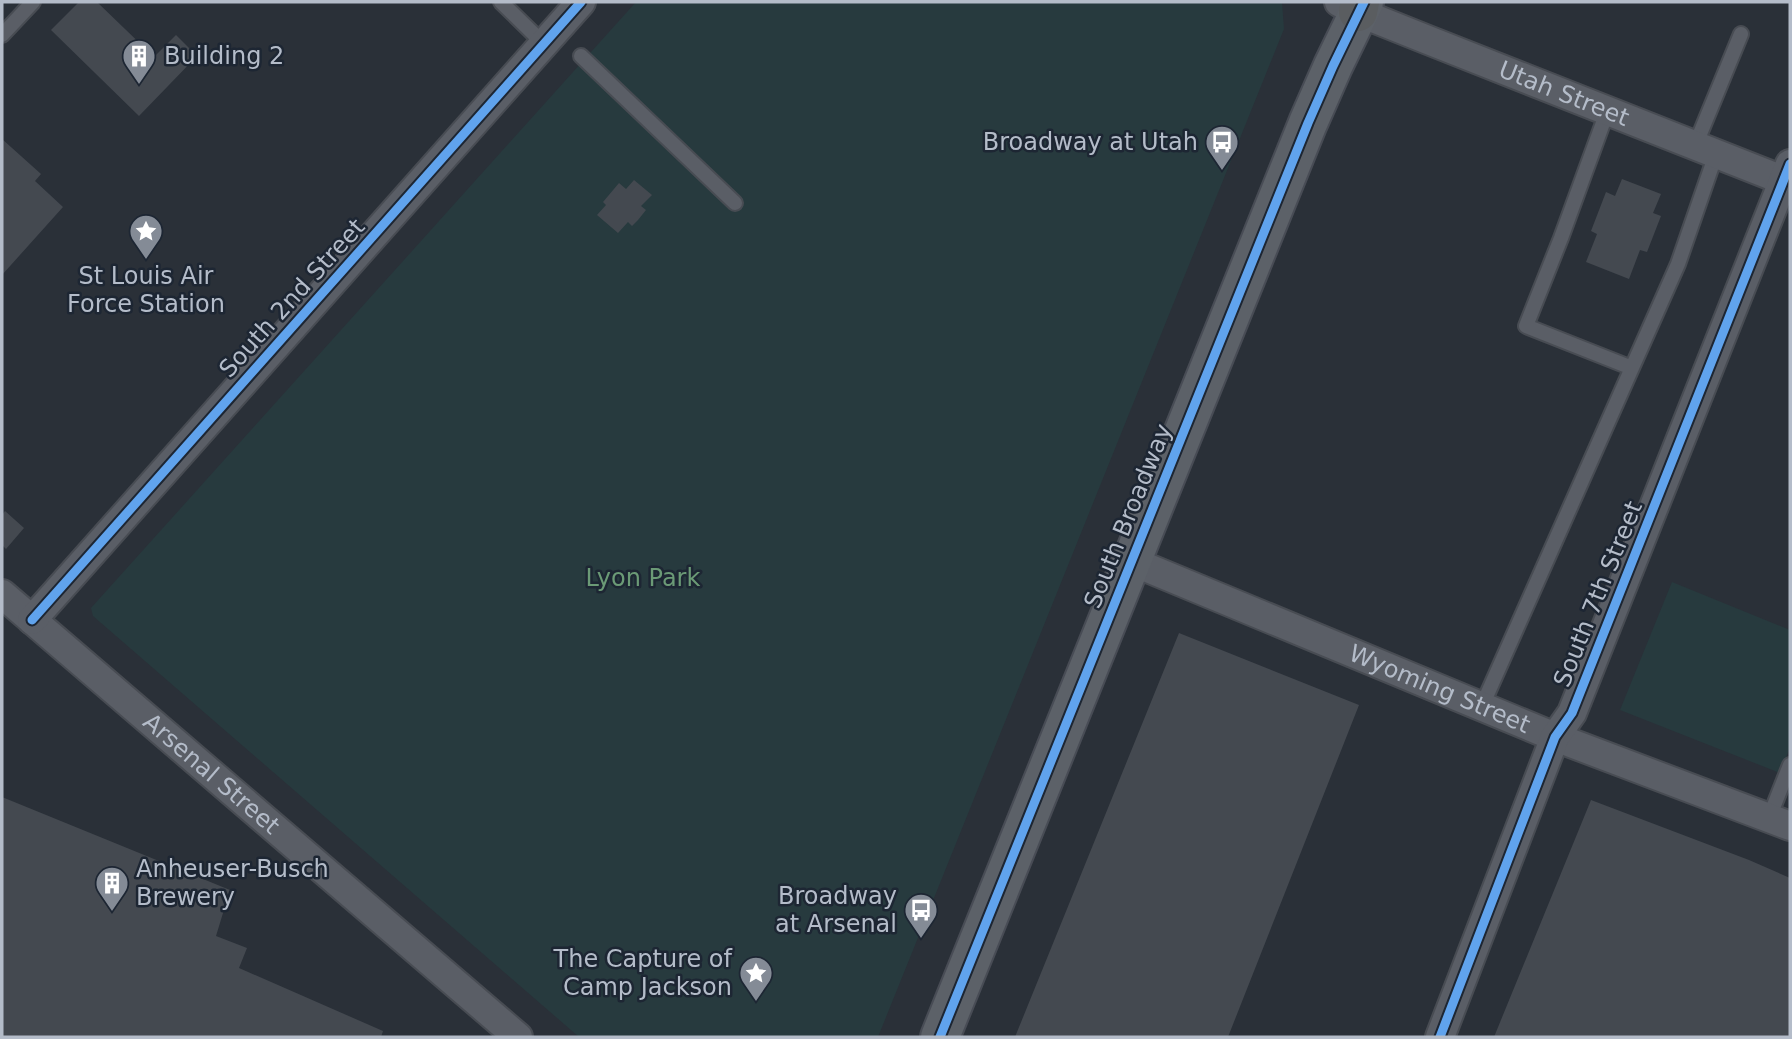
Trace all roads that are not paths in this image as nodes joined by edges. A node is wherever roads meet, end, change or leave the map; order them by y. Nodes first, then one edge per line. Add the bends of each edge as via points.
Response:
1 (33, 2) edge
2 (501, 2) edge
3 (582, 2) edge
4 (1358, 4) edge
5 (1741, 34) dead end
6 (2, 35) edge
7 (544, 44) junction
8 (581, 56) dead end
9 (1607, 112) junction
10 (1706, 150) junction
11 (1788, 176) edge
12 (735, 203) dead end
13 (1632, 368) junction
14 (1131, 561) junction
15 (2, 594) edge
16 (32, 620) junction
17 (1482, 706) junction
18 (1555, 737) junction
19 (1790, 765) edge
20 (1780, 822) edge
21 (519, 1037) edge
22 (940, 1037) edge
23 (1440, 1037) edge

1 - 6 lane
2 - 7 lane
3 - 7 street, South 2nd Street
4 - 9 street, Utah Street
4 - 14 main road, South Broadway
5 - 10 lane
7 - 16 street, South 2nd Street
8 - 12 lane
9 - 10 street, Utah Street
9 - 13 lane via 1526,326
10 - 11 street, Utah Street
10 - 13 lane via 1678,264
11 - 18 street, South 7th Street via 1572,713
13 - 17 lane
14 - 17 street, Wyoming Street
14 - 22 main road, South Broadway
15 - 16 street, Arsenal Street
16 - 21 street, Arsenal Street
17 - 18 street, Wyoming Street
18 - 20 street, Wyoming Street
18 - 23 street, South 7th Street
19 - 20 lane

